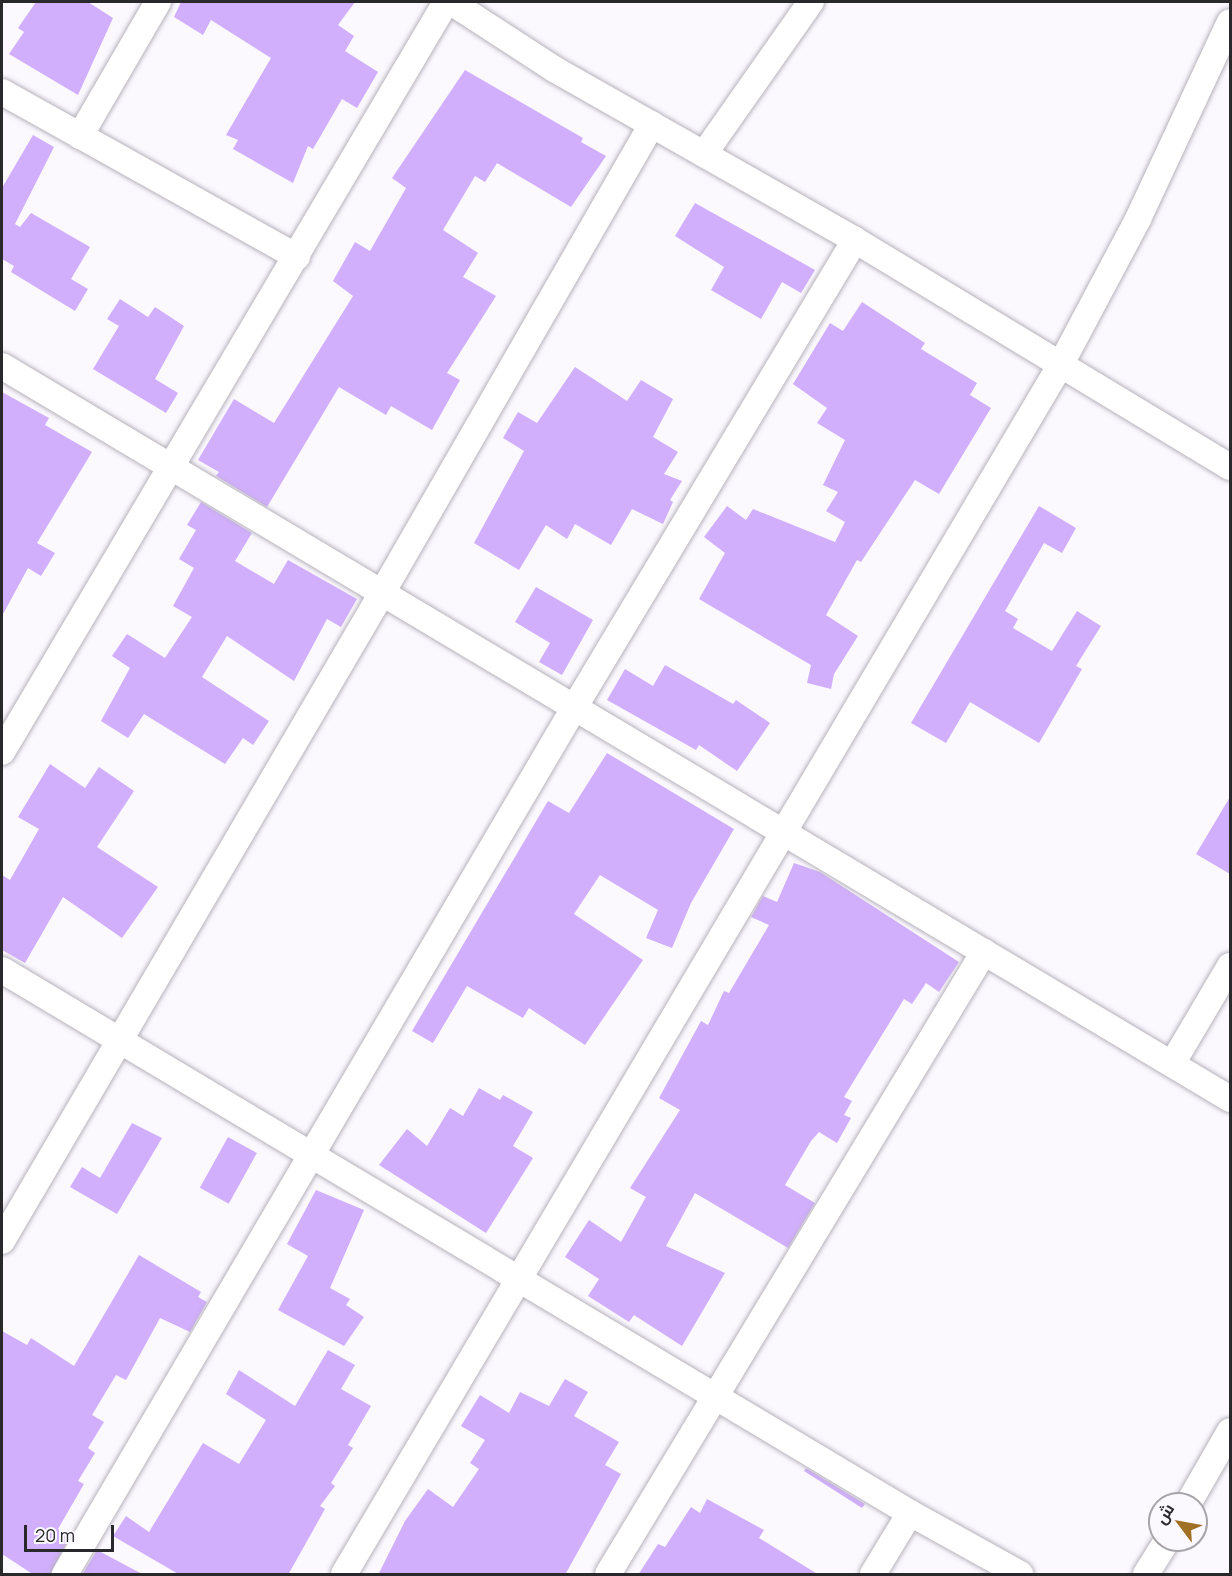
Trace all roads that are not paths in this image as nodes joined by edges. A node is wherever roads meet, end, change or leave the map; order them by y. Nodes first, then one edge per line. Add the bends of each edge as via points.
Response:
1 (158, 2) edge
2 (446, 2) edge
3 (451, 2) edge
4 (811, 2) edge
5 (1230, 22) edge
6 (2, 92) edge
7 (652, 124) junction
8 (80, 136) junction
9 (705, 154) junction
10 (855, 240) junction
11 (297, 257) junction
12 (1061, 364) junction
13 (2, 366) edge
14 (1230, 467) edge
15 (172, 468) junction
16 (382, 593) junction
17 (574, 708) junction
18 (2, 752) edge
19 (783, 832) junction
20 (984, 952) junction
21 (1230, 966) edge
22 (2, 970) edge
23 (118, 1043) junction
24 (1172, 1064) junction
25 (1230, 1099) edge
26 (314, 1156) junction
27 (2, 1241) edge
28 (520, 1279) junction
29 (716, 1395) junction
30 (1230, 1431) edge
31 (1195, 1492) edge
32 (910, 1513) junction
33 (1160, 1552) edge
34 (65, 1575) edge
35 (344, 1575) edge
36 (608, 1575) edge
37 (873, 1575) edge
38 (1020, 1575) edge
39 (1146, 1575) edge

1 - 8 street
2 - 11 street
3 - 7 street via 554,69
4 - 9 street
5 - 12 street via 1138,219
6 - 8 street
7 - 9 street
7 - 16 street
8 - 11 street
9 - 10 street
10 - 12 street
10 - 17 street
11 - 15 street
12 - 14 street
12 - 19 street
13 - 15 street
15 - 16 street
15 - 18 street
16 - 17 street
16 - 23 street
17 - 19 street
17 - 26 street
19 - 20 street
19 - 28 street
20 - 24 street
20 - 29 street
21 - 24 street
22 - 23 street
23 - 26 street
23 - 27 street
24 - 25 street
26 - 28 street
26 - 34 street
28 - 29 street
28 - 35 street
29 - 32 street
29 - 36 street
30 - 31 street
32 - 37 street
32 - 38 street
33 - 39 street

